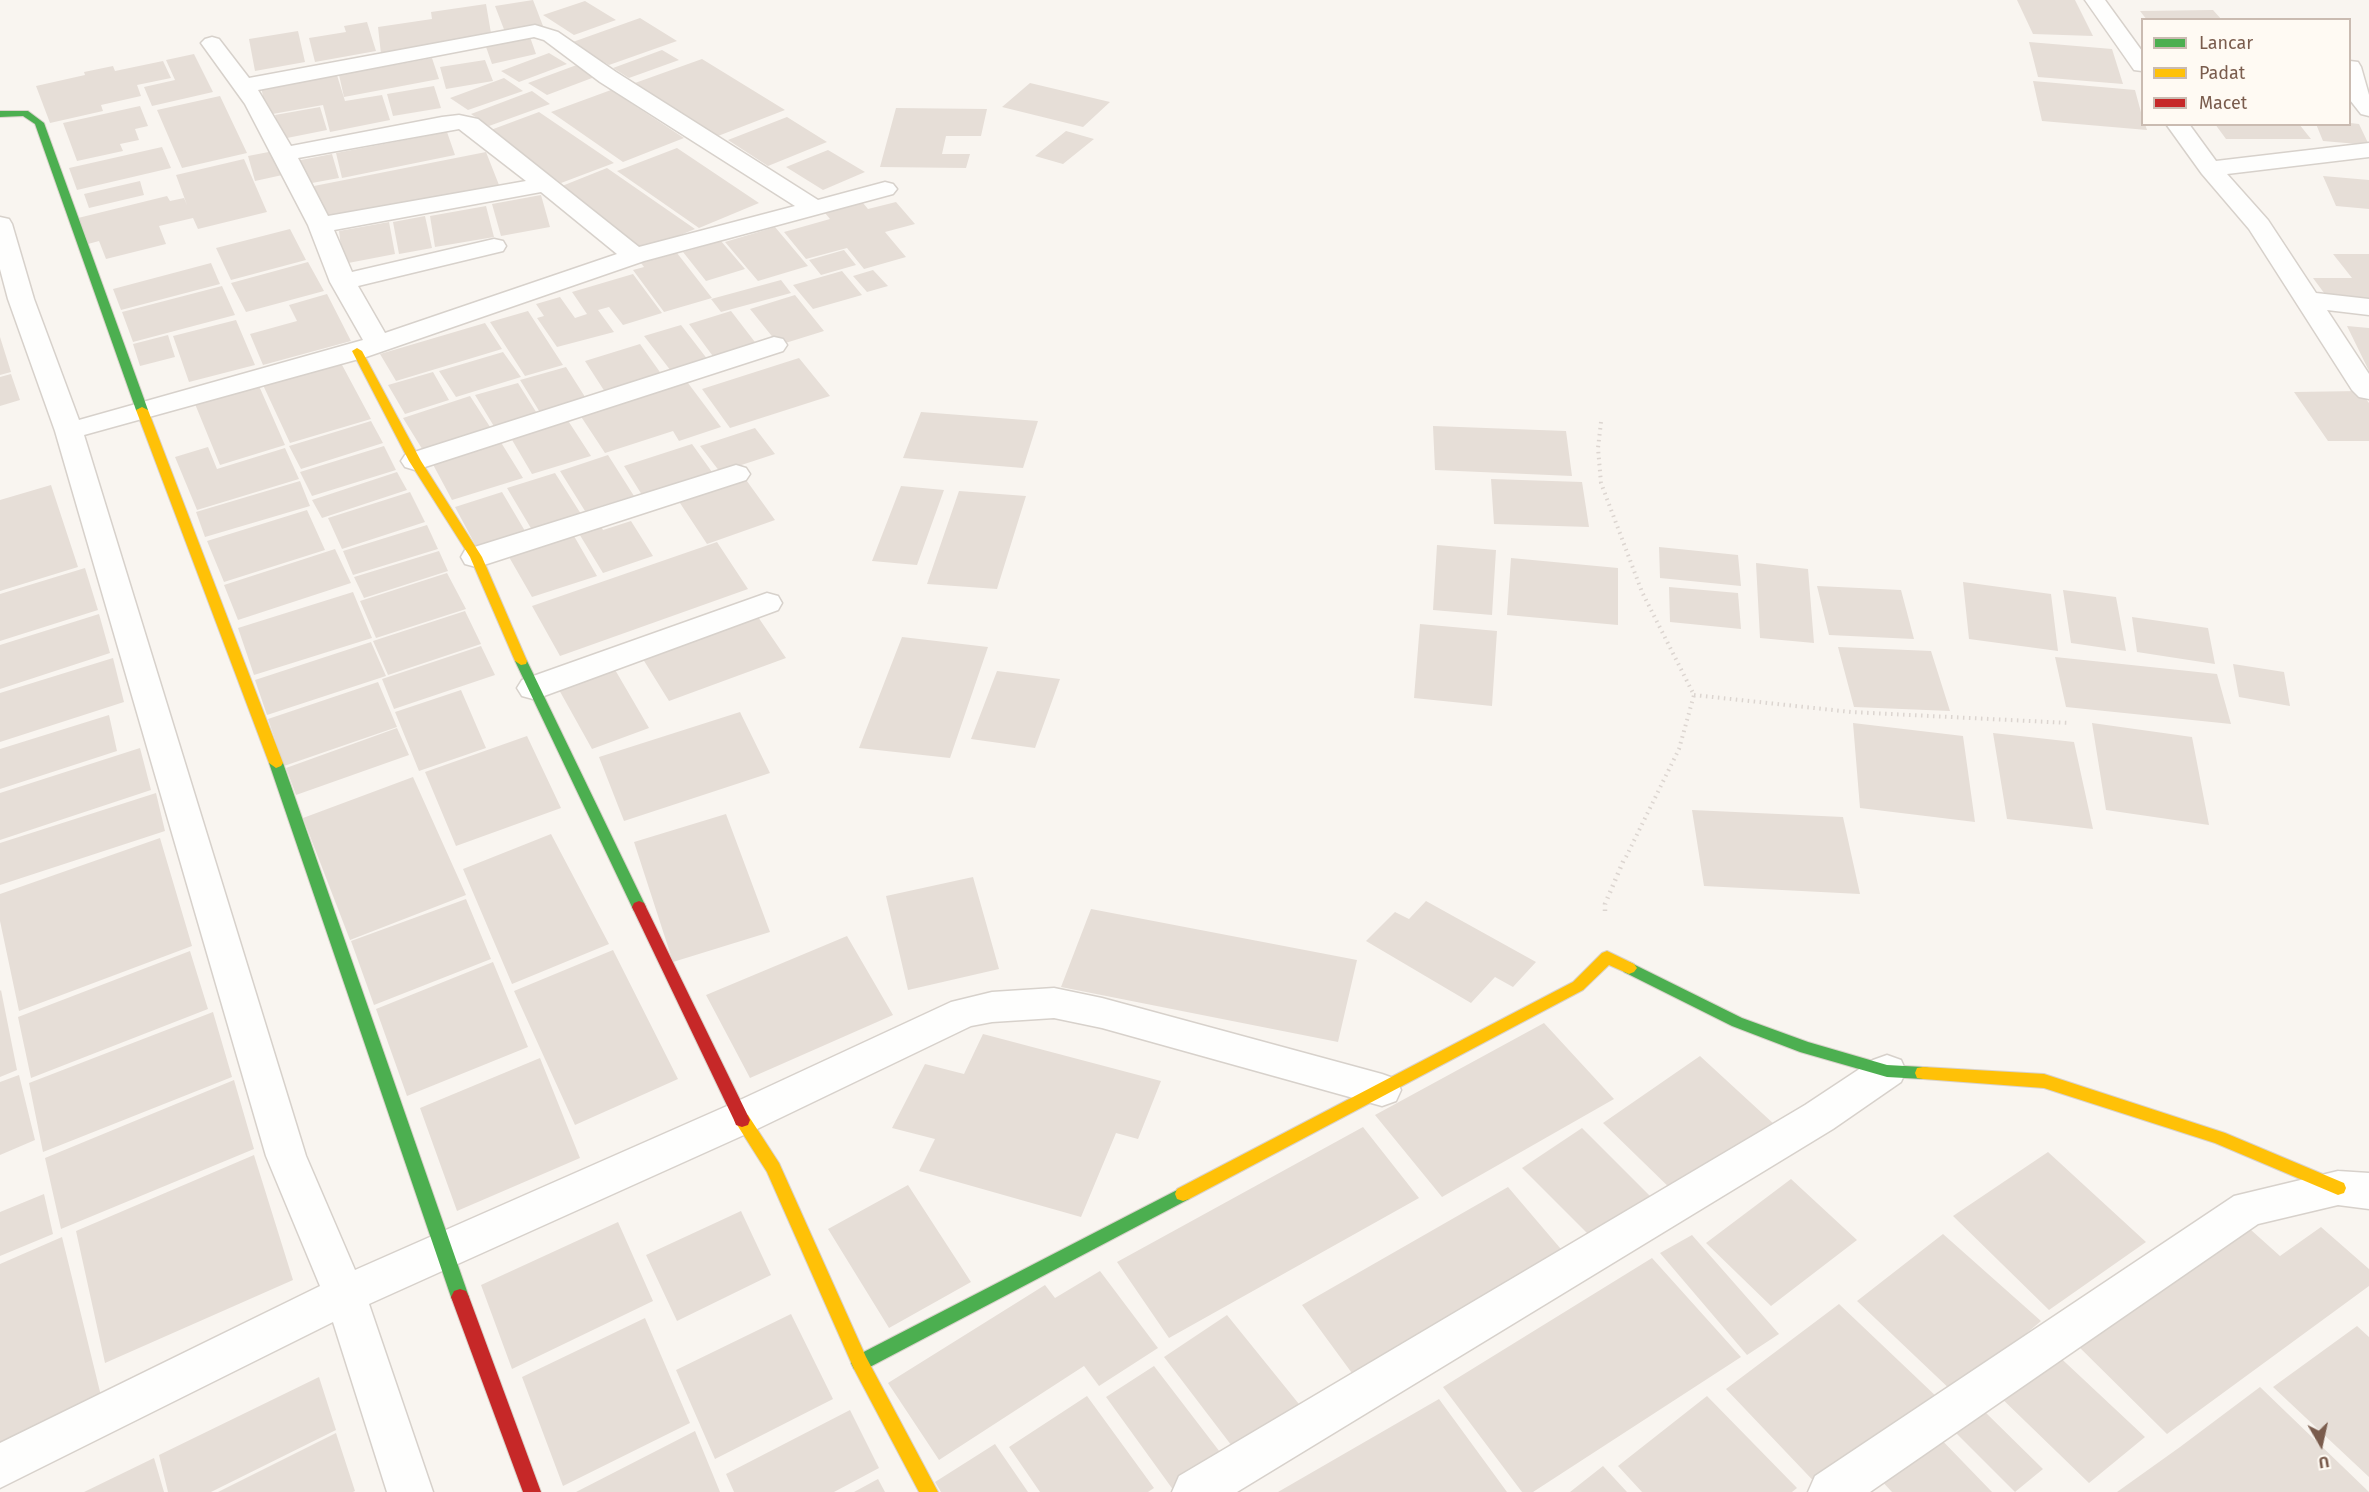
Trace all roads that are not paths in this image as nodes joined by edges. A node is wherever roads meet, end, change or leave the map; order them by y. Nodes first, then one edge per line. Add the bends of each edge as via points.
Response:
1 (2096, 0) edge
2 (212, 43) dead end
3 (2141, 64) edge
4 (2351, 74) edge
5 (244, 86) junction
6 (2369, 109) edge
7 (0, 114) edge
8 (2178, 126) edge
9 (2369, 150) edge
10 (284, 154) junction
11 (2210, 169) junction
12 (547, 184) junction
13 (885, 189) dead end
14 (815, 208) junction
15 (0, 224) edge
16 (320, 225) junction
17 (494, 246) dead end
18 (635, 256) junction
19 (343, 282) junction
20 (2308, 300) junction
21 (11, 302) edge
22 (2369, 307) edge
23 (774, 345) dead end
24 (368, 348) junction
25 (2369, 391) edge
26 (143, 411) junction
27 (69, 431) junction
28 (415, 461) junction
29 (736, 474) dead end
30 (476, 557) junction
31 (767, 603) dead end
32 (533, 688) junction
33 (1887, 1071) junction
34 (1382, 1090) junction
35 (741, 1118) junction
36 (2353, 1189) edge
37 (442, 1250) junction
38 (345, 1295) junction
39 (860, 1363) junction
40 (0, 1466) edge
41 (410, 1492) edge
42 (532, 1492) edge
43 (929, 1492) edge
44 (1195, 1492) edge
45 (1831, 1492) edge

1 - 3 street
2 - 5 street
4 - 6 street via 2357,95
5 - 10 street
5 - 14 street via 535,31 551,36 608,77
7 - 26 street via 25,113 39,123
8 - 11 street
9 - 11 street
10 - 12 street via 459,122 470,124
10 - 16 street
11 - 20 street via 2259,225
12 - 16 street
12 - 18 street
13 - 14 street
14 - 18 street
15 - 21 street
16 - 19 street
17 - 19 street
18 - 24 street
19 - 24 street
20 - 22 street
20 - 25 street
21 - 27 street
23 - 28 street
24 - 26 street
24 - 28 street
26 - 27 street
26 - 37 street via 259,712
27 - 38 street via 286,1156
28 - 30 street
29 - 30 street
30 - 32 street
31 - 32 street
32 - 35 street
33 - 34 street via 1806,1048 1737,1022 1607,957 1578,986
33 - 36 street via 2044,1081 2219,1138
33 - 44 street via 1819,1117
34 - 35 street via 1054,1003 964,1013
34 - 39 street
35 - 37 street
35 - 39 street via 773,1168
36 - 45 street via 2248,1209
37 - 38 street
37 - 42 street
38 - 40 street
38 - 41 street
39 - 43 street

